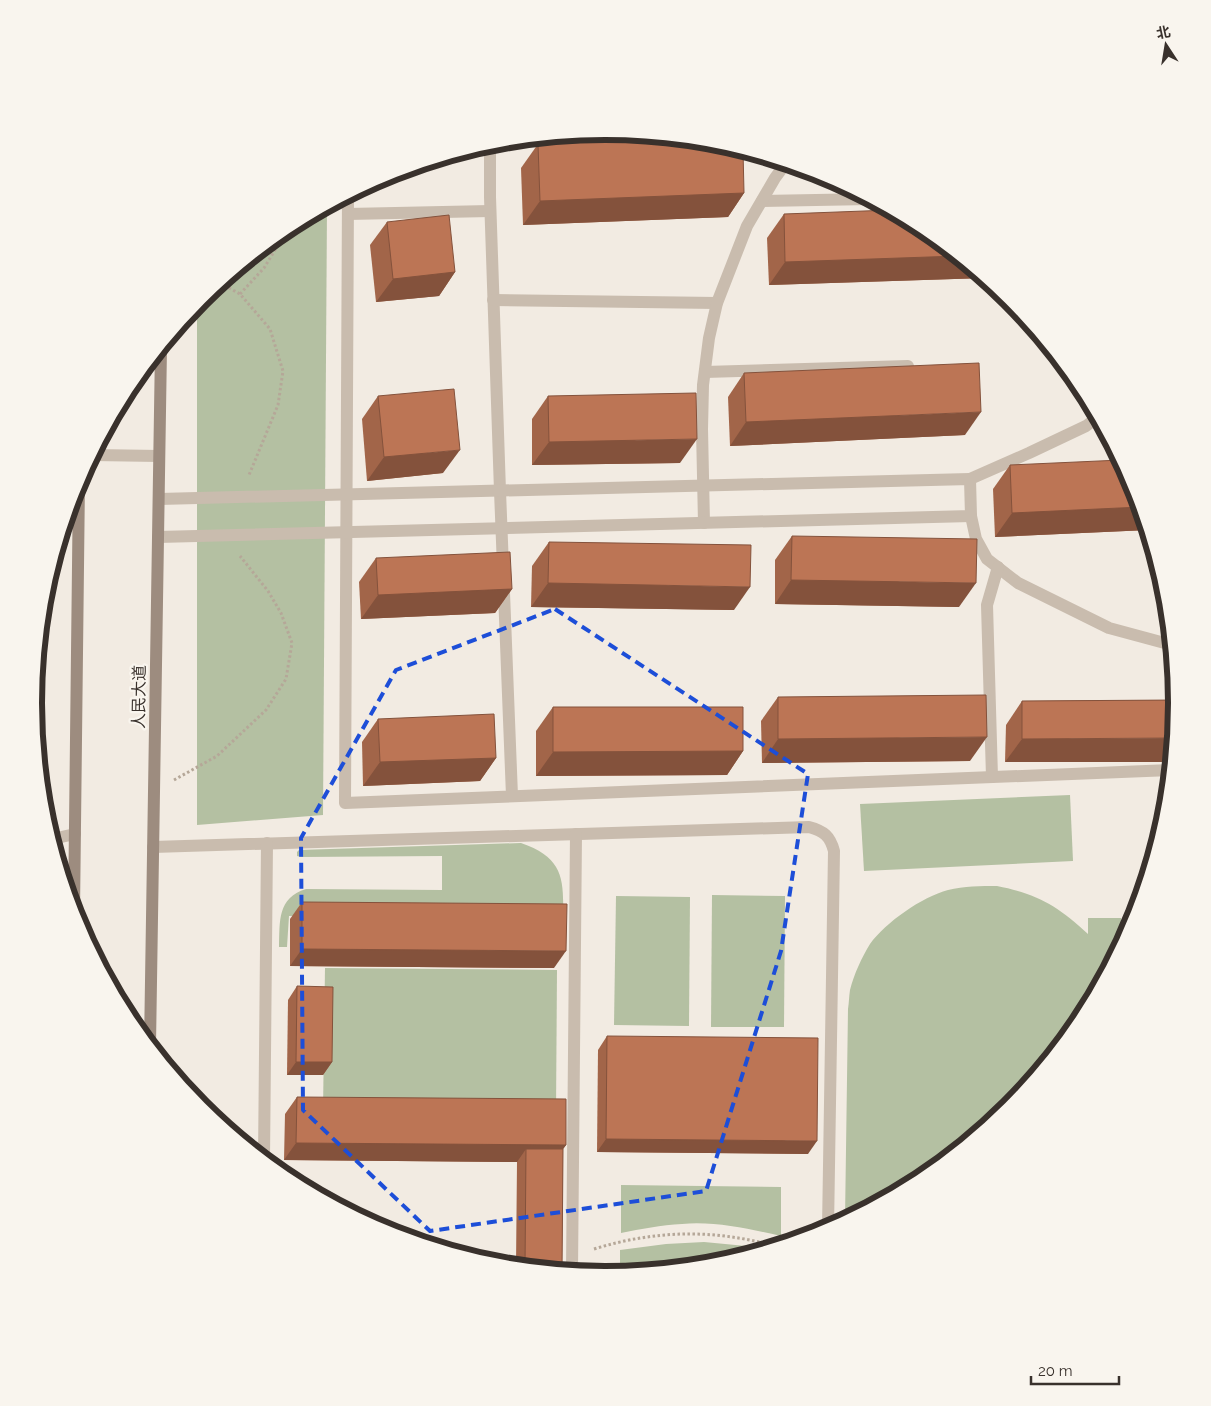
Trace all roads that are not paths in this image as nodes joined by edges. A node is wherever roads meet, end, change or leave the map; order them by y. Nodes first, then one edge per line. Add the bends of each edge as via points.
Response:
1 (490, 152) edge
2 (782, 169) edge
3 (857, 199) edge
4 (762, 201) junction
5 (348, 202) edge
6 (490, 211) junction
7 (348, 214) junction
8 (494, 300) junction
9 (717, 303) junction
10 (160, 359) edge
11 (921, 366) edge
12 (705, 372) junction
13 (1092, 421) edge
14 (100, 455) edge
15 (159, 456) junction
16 (970, 479) junction
17 (703, 486) junction
18 (500, 491) junction
19 (347, 494) junction
20 (159, 499) junction
21 (80, 502) edge
22 (971, 516) junction
23 (704, 523) junction
24 (502, 528) junction
25 (347, 532) junction
26 (158, 537) junction
27 (998, 567) junction
28 (1165, 643) edge
29 (1164, 770) edge
30 (992, 778) junction
31 (512, 796) junction
32 (75, 834) junction
33 (576, 834) junction
34 (59, 837) edge
35 (267, 843) junction
36 (153, 847) junction
37 (74, 890) edge
38 (150, 1034) edge
39 (264, 1151) edge
40 (828, 1220) edge
41 (572, 1265) edge

1 - 6 lane
2 - 4 lane
3 - 4 lane
4 - 9 lane via 747,226
5 - 7 lane
6 - 7 lane
6 - 8 lane
7 - 19 lane
8 - 9 lane
8 - 18 lane
9 - 12 lane
10 - 15 main road, 人民大道
11 - 12 lane
12 - 17 lane
13 - 16 lane via 1046,446
14 - 15 lane
15 - 20 main road, 人民大道
16 - 17 lane
16 - 22 lane
17 - 18 lane
17 - 23 lane
18 - 19 lane
18 - 24 lane
19 - 20 lane
19 - 25 lane
20 - 26 main road, 人民大道
21 - 32 main road
22 - 23 lane
22 - 27 lane via 976,539 987,559
23 - 24 lane
24 - 25 lane
24 - 31 lane
25 - 26 lane
25 - 31 lane via 345,803
26 - 36 main road, 人民大道
27 - 28 lane via 1018,583 1108,628
27 - 30 lane via 987,605
29 - 30 lane
30 - 31 lane
32 - 34 lane
32 - 37 main road
33 - 35 lane
33 - 40 lane via 809,827 824,832 832,844
33 - 41 lane
35 - 36 lane
35 - 39 lane
36 - 38 main road, 人民大道

